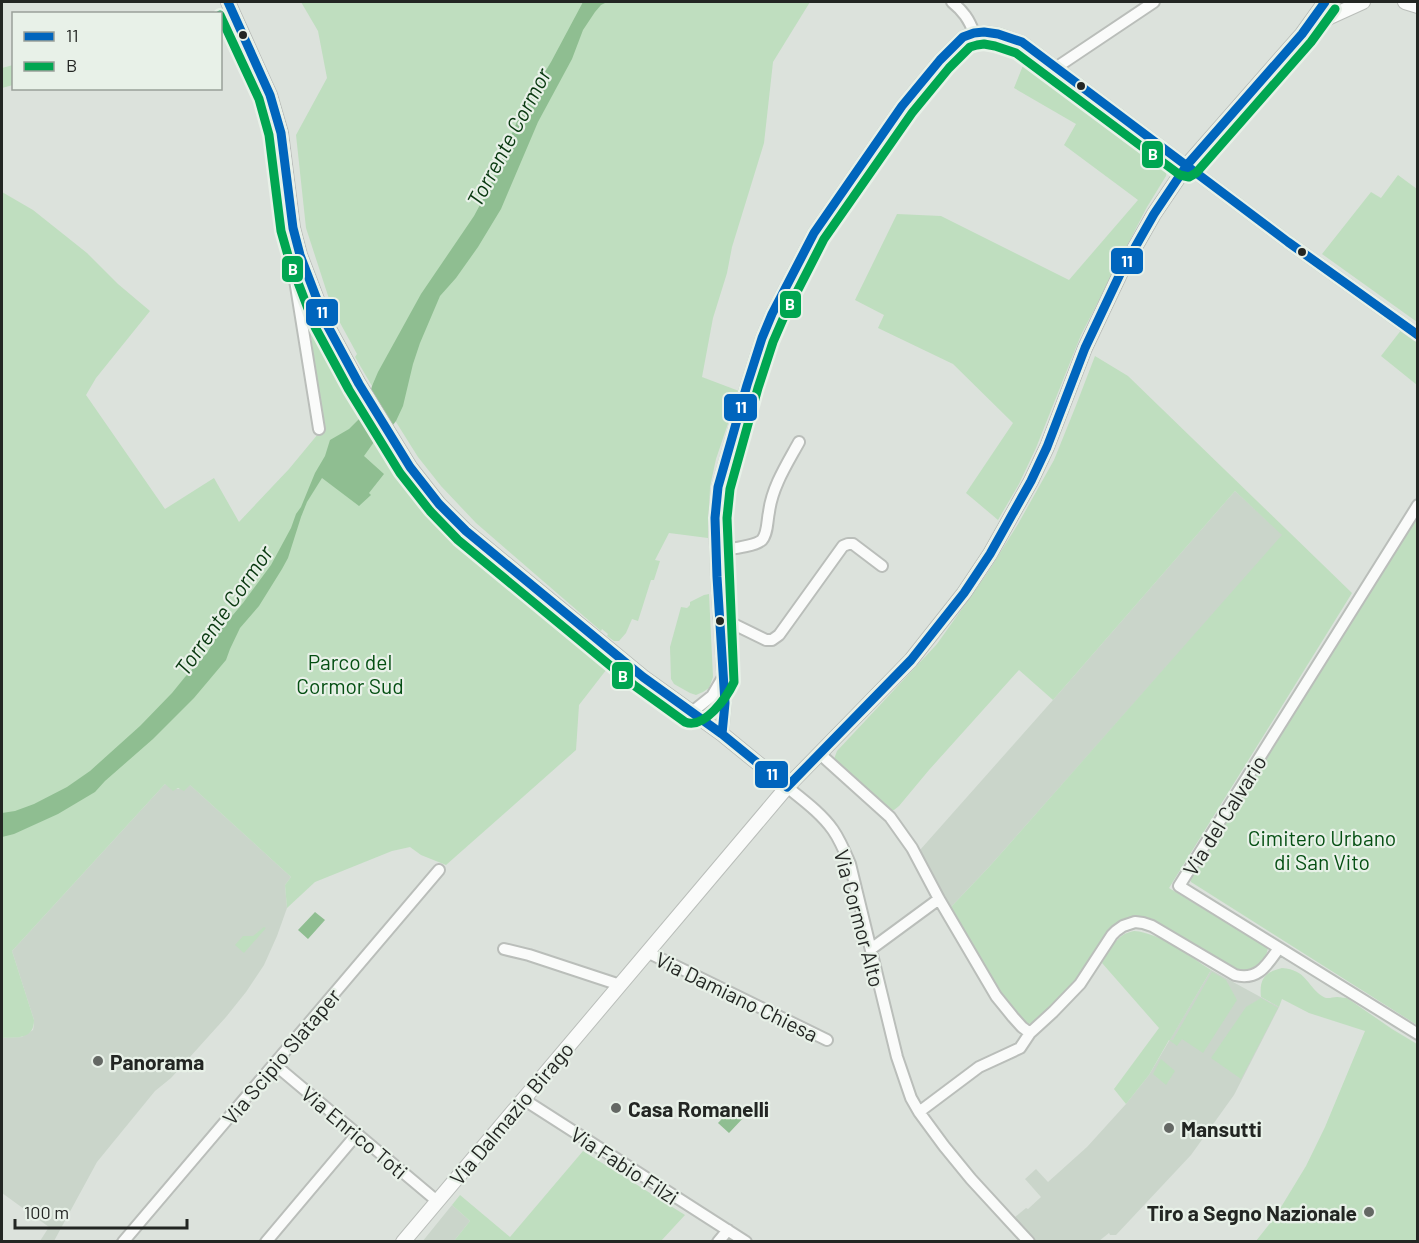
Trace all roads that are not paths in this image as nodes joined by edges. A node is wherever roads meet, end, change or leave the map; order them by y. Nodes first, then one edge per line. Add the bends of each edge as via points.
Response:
1 (228, 2) edge
2 (952, 2) edge
3 (1154, 2) edge
4 (1325, 2) edge
5 (1363, 2) edge
6 (1405, 2) edge
7 (1418, 6) edge
8 (974, 33) junction
9 (1302, 34) junction
10 (1057, 67) junction
11 (1187, 165) junction
12 (300, 255) junction
13 (1418, 335) edge
14 (319, 429) dead end
15 (799, 442) dead end
16 (1418, 505) edge
17 (716, 551) junction
18 (882, 566) dead end
19 (719, 618) junction
20 (722, 679) junction
21 (692, 712) junction
22 (722, 734) junction
23 (820, 754) junction
24 (787, 787) junction
25 (439, 870) dead end
26 (939, 899) junction
27 (1279, 948) junction
28 (504, 949) dead end
29 (871, 949) junction
30 (647, 952) junction
31 (620, 985) junction
32 (1030, 1033) junction
33 (1418, 1034) edge
34 (827, 1040) dead end
35 (274, 1064) junction
36 (523, 1099) junction
37 (919, 1112) junction
38 (357, 1134) junction
39 (436, 1201) junction
40 (728, 1230) junction
41 (123, 1242) edge
42 (266, 1242) edge
43 (403, 1242) edge
44 (718, 1242) edge
45 (746, 1242) edge
46 (1029, 1242) edge

1 - 12 street, Via Cormor Alto via 270,95 281,133
2 - 8 street via 963,12
3 - 10 street
4 - 9 street
5 - 9 street
6 - 7 street
8 - 10 street via 998,34 1022,42
8 - 17 street via 940,60 902,105 814,233 772,314 721,473
9 - 11 street, Via Dalmazio Birago
10 - 11 street
11 - 13 street
11 - 23 street, Via Dalmazio Birago via 1122,272 1031,482 990,554 932,636
12 - 14 street via 296,280
12 - 21 street, Via Cormor Alto via 344,358 410,467 439,504 465,531 643,677
15 - 17 street via 777,484 761,541
16 - 27 street, Via del Calvario via 1179,886
17 - 19 street
18 - 19 street via 853,544 843,546 772,640
19 - 20 street
20 - 21 street via 712,696
20 - 22 street
21 - 22 street, Via Cormor Alto
22 - 24 street, Via Cormor Alto
23 - 24 street, Via Dalmazio Birago
23 - 26 street via 890,817
24 - 29 street, Via Cormor Alto via 821,817 842,846
24 - 30 street, Via Dalmazio Birago
25 - 35 street, Via Scipio Slataper
26 - 29 street
26 - 32 street via 996,996
27 - 32 street via 1255,975 1235,975 1152,926 1130,923 1112,935 1080,984
27 - 33 street, Via del Calvario
28 - 31 street
29 - 37 street, Via Cormor Alto via 897,1056
30 - 31 street, Via Dalmazio Birago
30 - 34 street, Via Damiano Chiesa
31 - 36 street, Via Dalmazio Birago
32 - 37 street via 1020,1048 979,1067
35 - 38 street, Via Enrico Toti
35 - 41 street, Via Scipio Slataper
36 - 39 street, Via Dalmazio Birago
36 - 40 street, Via Fabio Filzi
37 - 46 street, Via Cormor Alto via 971,1179
38 - 39 street, Via Enrico Toti
38 - 42 street
39 - 43 street, Via Dalmazio Birago
40 - 44 street
40 - 45 street, Via Fabio Filzi

